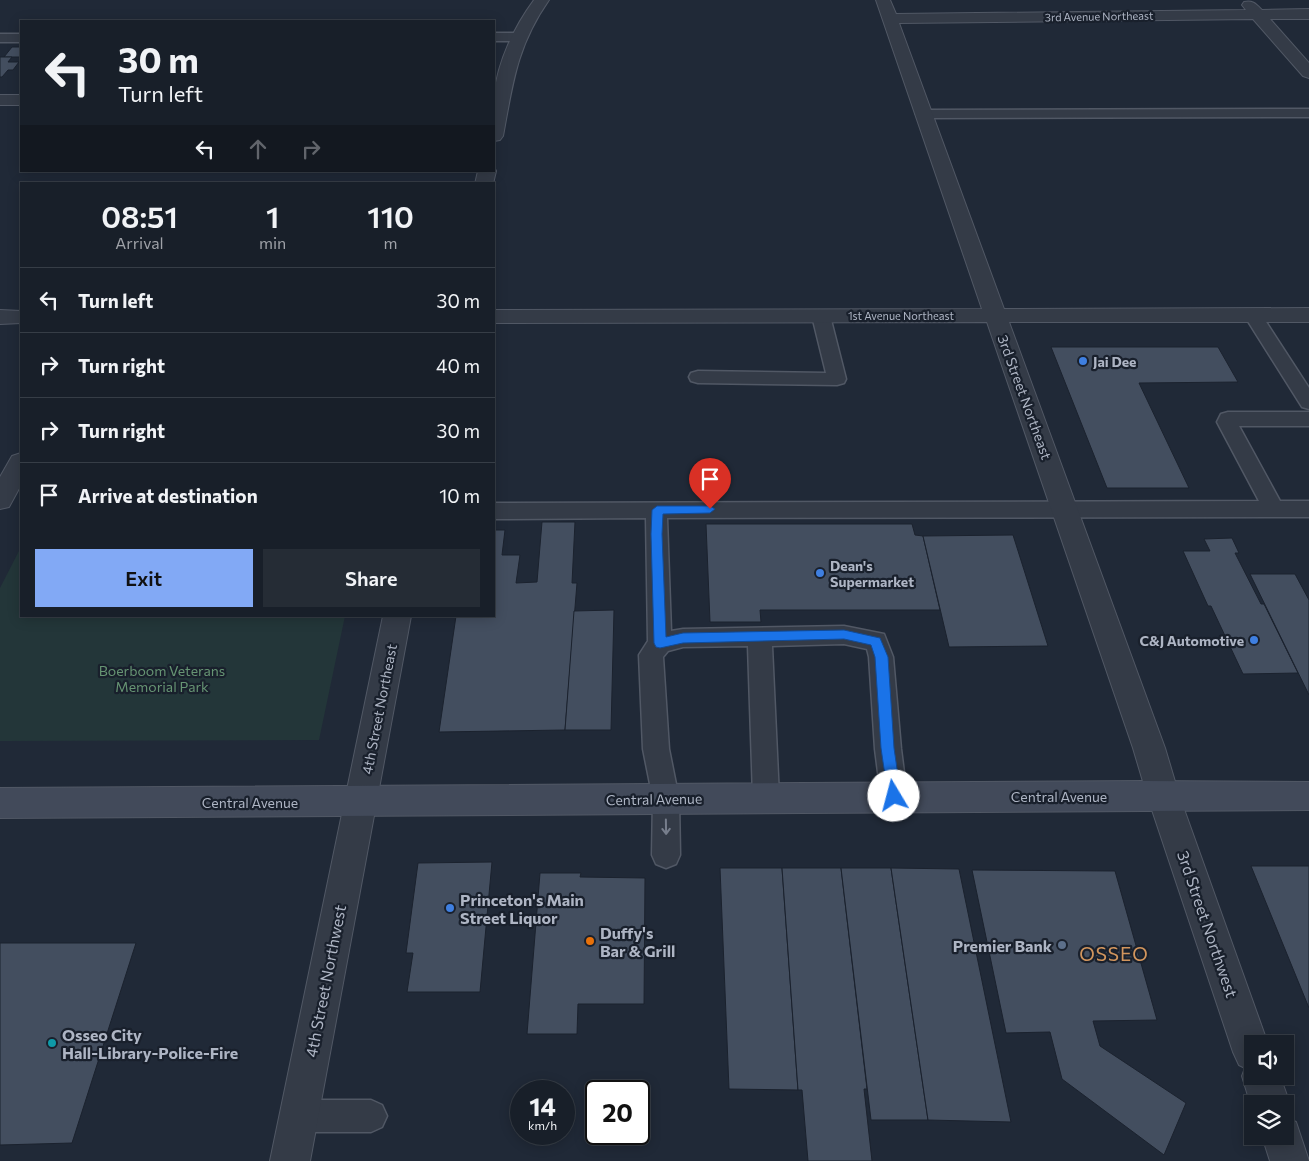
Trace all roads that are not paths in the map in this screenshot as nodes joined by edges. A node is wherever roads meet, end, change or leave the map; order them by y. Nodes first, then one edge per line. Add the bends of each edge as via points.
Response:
1 (542, 0) edge
2 (1245, 0) edge
3 (886, 10) edge
4 (1257, 14) junction
5 (1309, 14) edge
6 (495, 37) edge
7 (518, 37) junction
8 (0, 38) edge
9 (20, 38) edge
10 (1309, 74) edge
11 (0, 100) edge
12 (20, 100) edge
13 (498, 100) edge
14 (1309, 113) edge
15 (923, 114) junction
16 (495, 127) edge
17 (996, 314) junction
18 (1253, 315) junction
19 (1309, 315) edge
20 (821, 316) junction
21 (0, 317) edge
22 (20, 317) edge
23 (495, 318) edge
24 (698, 377) dead end
25 (1309, 402) edge
26 (1309, 418) edge
27 (20, 464) edge
28 (0, 500) edge
29 (1065, 508) junction
30 (1274, 509) junction
31 (1309, 509) edge
32 (657, 510) junction
33 (495, 511) edge
34 (397, 617) edge
35 (760, 638) junction
36 (660, 643) junction
37 (1163, 795) junction
38 (894, 796) junction
39 (1309, 796) edge
40 (666, 798) junction
41 (766, 798) junction
42 (360, 802) junction
43 (0, 803) edge
44 (666, 855) dead end
45 (1246, 1035) edge
46 (299, 1116) junction
47 (370, 1116) dead end
48 (1285, 1145) edge
49 (290, 1161) edge
50 (1290, 1161) edge

1 - 7 street
2 - 4 street
3 - 4 street, 3rd Avenue Northeast
3 - 15 street, 3rd Street Northeast
4 - 5 street, 3rd Avenue Northeast
4 - 10 street
6 - 7 lane
7 - 13 street
8 - 9 lane
11 - 12 street
13 - 16 street
14 - 15 lane
15 - 17 street, 3rd Street Northeast
17 - 18 street, 1st Avenue Northeast
17 - 20 street, 1st Avenue Northeast
17 - 29 street, 3rd Street Northeast
18 - 19 street, 1st Avenue Northeast
18 - 25 lane
20 - 23 street, 1st Avenue Northeast
20 - 24 lane via 837,379
21 - 22 street
26 - 30 lane via 1228,419
27 - 28 street
29 - 30 lane
29 - 32 lane
29 - 37 street, 3rd Street Northeast
30 - 31 lane
32 - 33 lane
32 - 36 lane
34 - 42 street, 4th Street Northeast
35 - 36 lane via 683,638
35 - 38 lane via 844,634 876,641 882,657
35 - 41 lane
36 - 40 lane via 651,655 656,748
37 - 38 street, Central Avenue
37 - 39 street, Central Avenue
37 - 45 street, 3rd Street Northwest
38 - 41 street, Central Avenue
40 - 41 street, Central Avenue
40 - 42 street, Central Avenue
40 -> 44 lane
42 - 43 street, Central Avenue
42 - 46 street, 4th Street Northwest
46 - 47 lane
46 - 49 street, 4th Street Northwest
48 - 50 street

